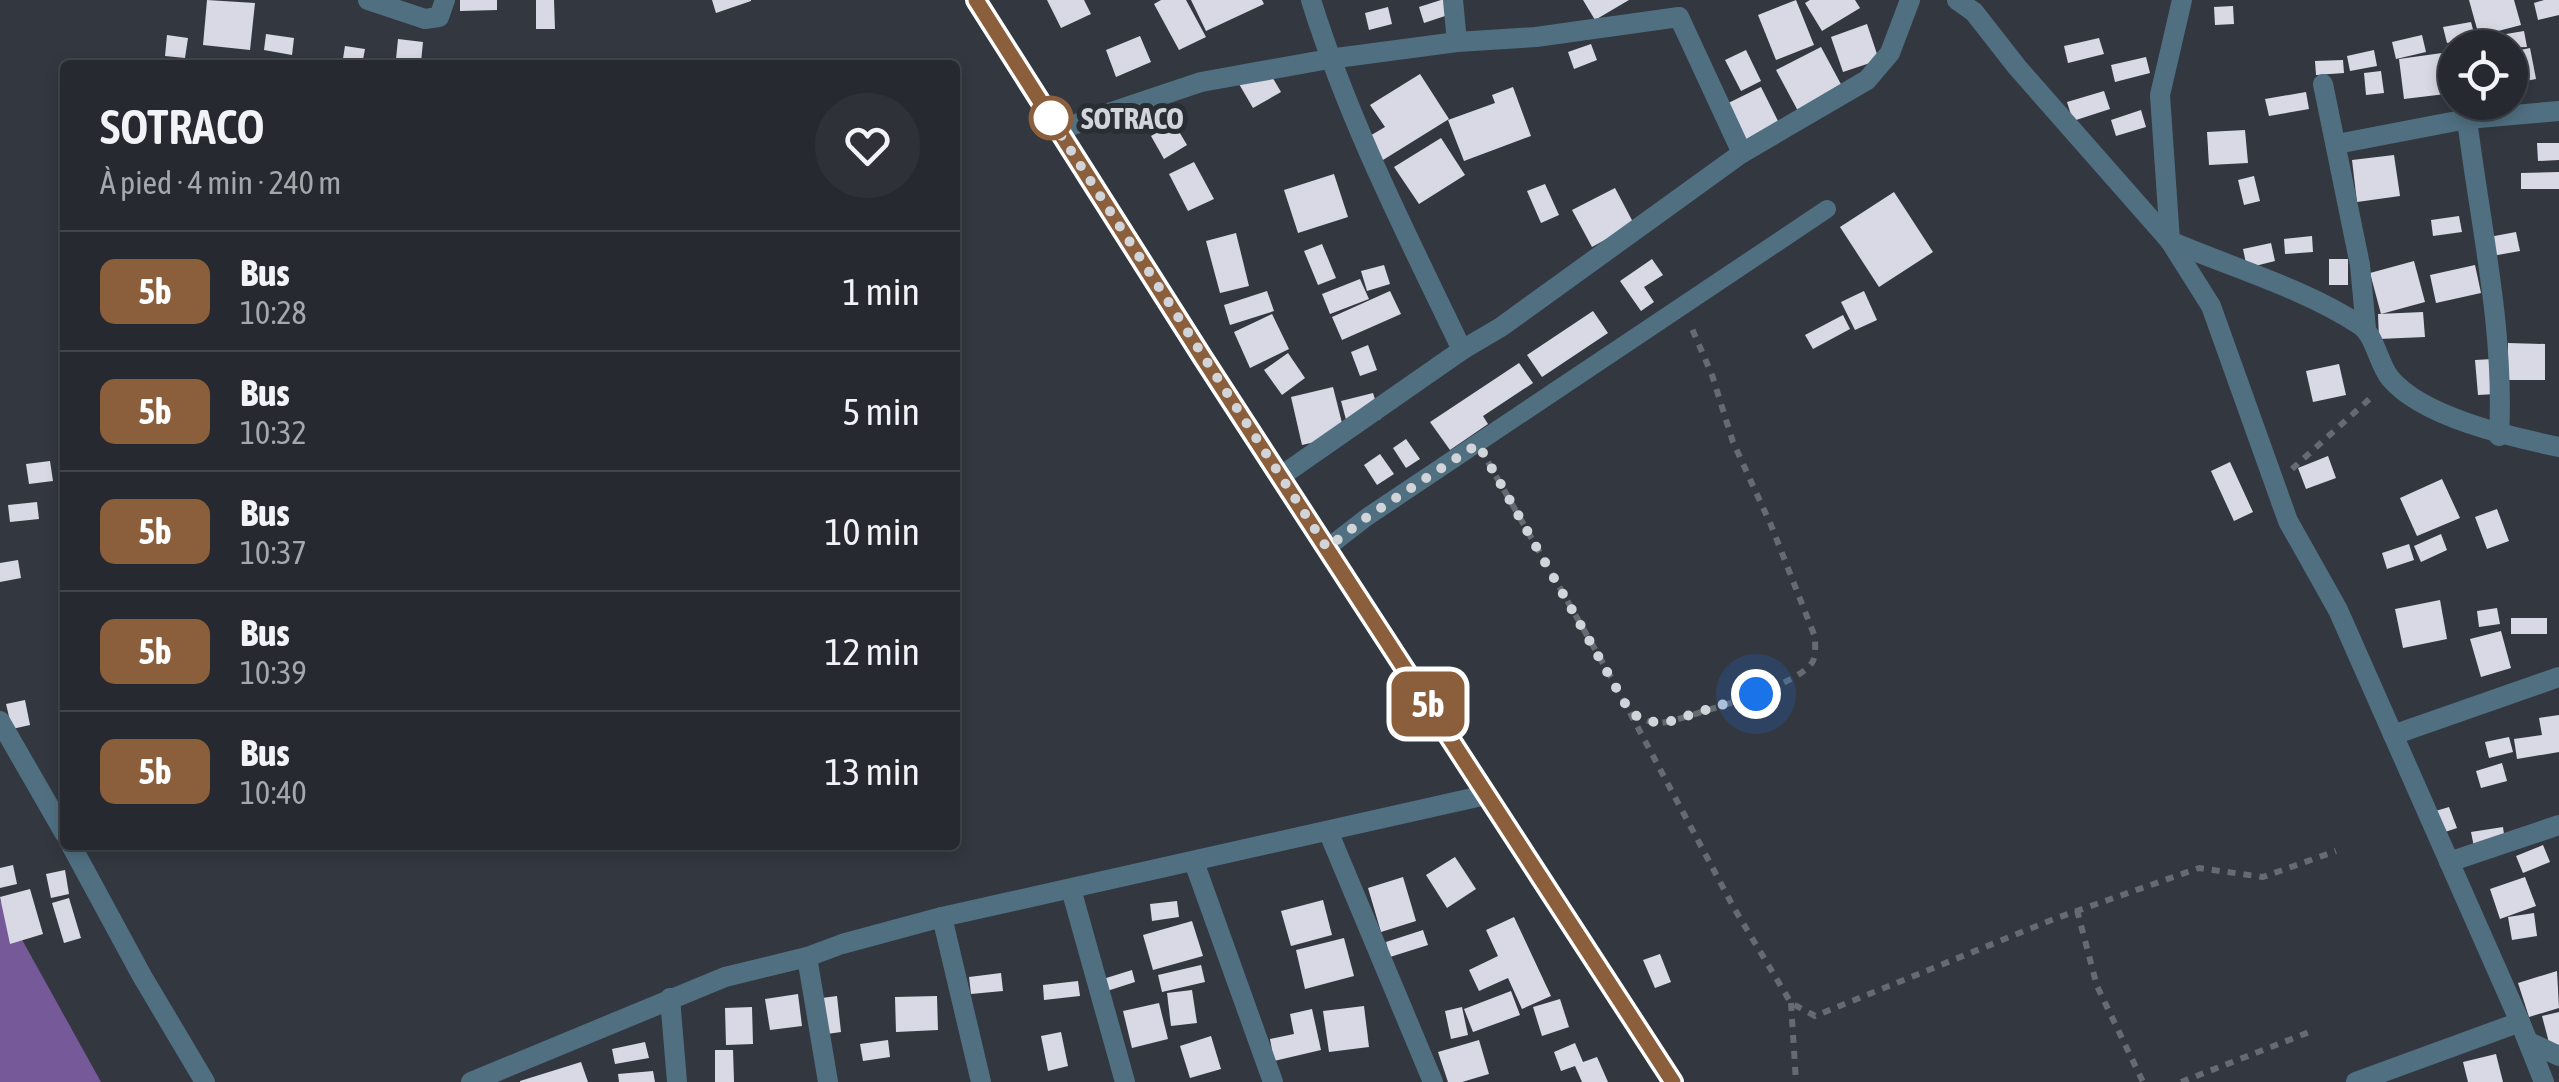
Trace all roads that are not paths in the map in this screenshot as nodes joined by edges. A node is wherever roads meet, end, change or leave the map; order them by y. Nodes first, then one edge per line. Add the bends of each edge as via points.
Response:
1 (368, 0) edge
2 (445, 0) edge
3 (976, 0) edge
4 (1311, 0) edge
5 (1453, 0) edge
6 (1910, 0) edge
7 (1957, 0) edge
8 (2182, 0) edge
9 (1676, 8) edge
10 (1457, 42) junction
11 (1329, 59) junction
12 (2324, 84) dead end
13 (2559, 111) edge
14 (2528, 114) edge
15 (2462, 120) edge
16 (2467, 120) edge
17 (1058, 130) junction
18 (2337, 144) junction
19 (1742, 153) junction
20 (1827, 209) dead end
21 (2170, 241) junction
22 (2366, 329) junction
23 (1462, 350) junction
24 (2499, 436) junction
25 (2559, 447) edge
26 (1281, 476) junction
27 (1327, 548) junction
28 (2559, 677) edge
29 (0, 721) edge
30 (2393, 734) junction
31 (1486, 795) junction
32 (60, 825) edge
33 (2559, 825) edge
34 (1328, 831) junction
35 (74, 850) edge
36 (1194, 862) junction
37 (2449, 862) junction
38 (1071, 889) junction
39 (942, 917) junction
40 (806, 957) junction
41 (670, 998) junction
42 (2520, 1022) junction
43 (2529, 1042) junction
44 (2559, 1056) edge
45 (205, 1082) edge
46 (471, 1082) edge
47 (677, 1082) edge
48 (828, 1082) edge
49 (981, 1082) edge
50 (1126, 1082) edge
51 (1273, 1082) edge
52 (1433, 1082) edge
53 (1674, 1082) edge
54 (2356, 1082) edge
55 (2544, 1082) edge

1 - 2 street via 425,20 439,17
3 - 17 street
4 - 11 street
5 - 10 street
6 - 19 street via 1890,53 1867,80
7 - 21 street
8 - 21 street via 2160,95
9 - 10 street via 1536,37
9 - 19 street
10 - 11 street
11 - 17 street via 1201,82
11 - 23 street
12 - 18 street
13 - 14 street
15 - 18 street
16 - 24 street via 2497,314
17 - 26 street
18 - 22 street
19 - 23 street
20 - 27 lane
21 - 22 street via 2322,302
21 - 30 street via 2211,306 2288,521 2338,610
22 - 24 street via 2391,380 2422,402
23 - 26 street
24 - 25 street
26 - 27 street
27 - 31 street
28 - 30 street
29 - 32 street
30 - 37 street
31 - 34 street
31 - 53 street
33 - 37 street
34 - 36 street
34 - 52 street
35 - 45 street
36 - 38 street
36 - 51 street
37 - 42 street
38 - 39 street
38 - 50 street
39 - 40 street
39 - 49 street
40 - 41 street
40 - 48 street
41 - 46 street
41 - 47 street
42 - 43 street
42 - 54 street
43 - 44 street
43 - 55 street

